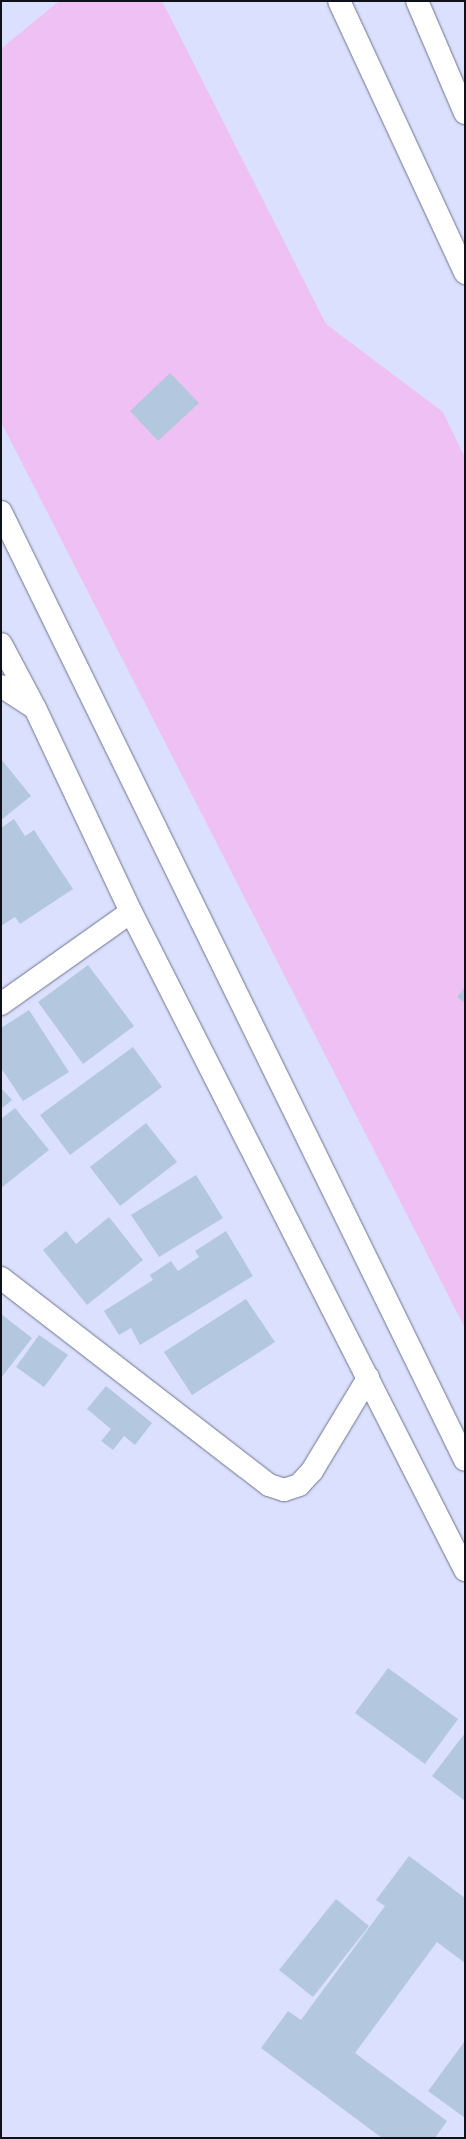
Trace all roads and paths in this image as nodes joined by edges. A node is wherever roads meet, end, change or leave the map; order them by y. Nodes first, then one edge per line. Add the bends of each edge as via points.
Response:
1 (339, 1) edge
2 (417, 1) edge
3 (465, 113) edge
4 (465, 273) edge
5 (1, 512) edge
6 (1, 644) edge
7 (1, 686) edge
8 (35, 708) junction
9 (132, 912) junction
10 (1, 1004) edge
11 (1, 1278) edge
12 (368, 1378) junction
13 (465, 1460) edge
14 (465, 1570) edge

1 - 4 street
2 - 3 street
5 - 13 street
6 - 8 street
7 - 8 street
8 - 9 street
9 - 10 street
9 - 12 street
11 - 12 street via 269,1485 284,1490 299,1485 312,1471
12 - 14 street

